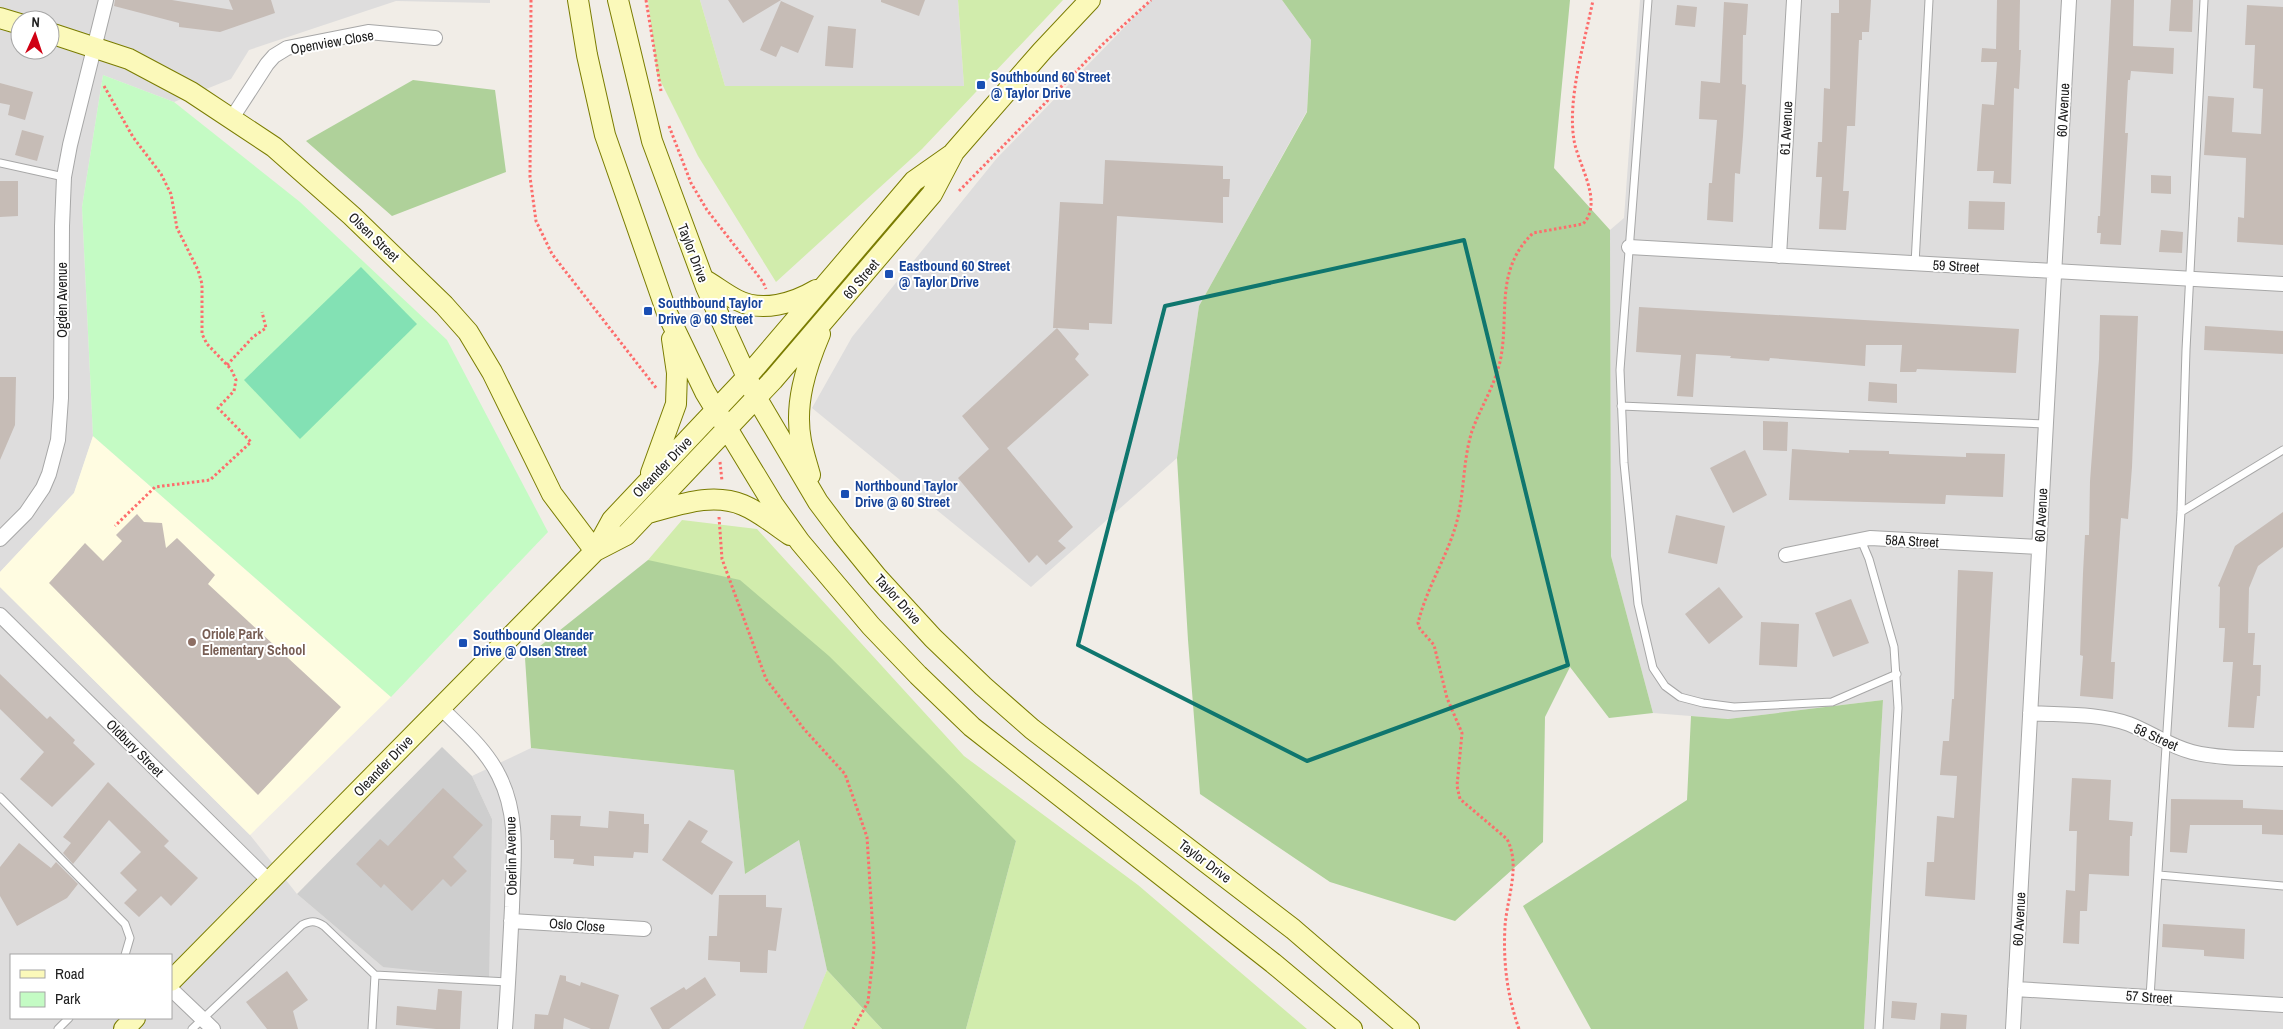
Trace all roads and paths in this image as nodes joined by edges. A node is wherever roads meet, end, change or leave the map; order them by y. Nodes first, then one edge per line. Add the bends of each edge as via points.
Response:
1 (106, 0) edge
2 (531, 0) edge
3 (578, 0) edge
4 (618, 0) edge
5 (646, 0) edge
6 (1090, 0) edge
7 (1151, 0) edge
8 (1593, 0) edge
9 (1648, 0) edge
10 (1794, 0) edge
11 (1929, 0) edge
12 (2069, 0) edge
13 (2204, 0) edge
14 (60, 36) edge
15 (435, 38) dead end
16 (94, 46) junction
17 (104, 86) dead end
18 (663, 99) dead end
19 (232, 118) junction
20 (668, 121) dead end
21 (954, 152) junction
22 (0, 163) edge
23 (64, 177) junction
24 (959, 191) dead end
25 (1629, 247) junction
26 (1779, 256) junction
27 (1915, 264) junction
28 (2054, 272) junction
29 (703, 279) junction
30 (2190, 280) junction
31 (2283, 284) edge
32 (823, 287) junction
33 (768, 296) dead end
34 (262, 312) dead end
35 (667, 313) junction
36 (827, 318) junction
37 (227, 365) junction
38 (746, 378) junction
39 (662, 395) dead end
40 (756, 398) junction
41 (1621, 406) junction
42 (715, 410) junction
43 (2046, 424) junction
44 (727, 430) junction
45 (2283, 450) edge
46 (720, 460) dead end
47 (648, 482) junction
48 (723, 490) dead end
49 (818, 502) junction
50 (720, 512) dead end
51 (2180, 512) junction
52 (648, 513) junction
53 (115, 526) dead end
54 (0, 539) edge
55 (1861, 539) junction
56 (800, 542) junction
57 (2039, 548) junction
58 (595, 551) junction
59 (1786, 555) dead end
60 (0, 614) edge
61 (1897, 674) junction
62 (440, 707) junction
63 (2030, 713) junction
64 (2166, 742) junction
65 (2283, 759) edge
66 (0, 797) edge
67 (2160, 875) junction
68 (270, 882) junction
69 (2283, 886) edge
70 (511, 921) junction
71 (644, 929) dead end
72 (125, 954) edge
73 (375, 975) junction
74 (172, 980) edge
75 (508, 982) junction
76 (2015, 988) junction
77 (172, 990) edge
78 (2150, 997) junction
79 (2283, 1006) edge
80 (68, 1019) edge
81 (134, 1019) edge
82 (202, 1019) junction
83 (58, 1029) edge
84 (124, 1029) edge
85 (192, 1029) edge
86 (212, 1029) edge
87 (372, 1029) edge
88 (505, 1029) edge
89 (853, 1029) edge
90 (1352, 1029) edge
91 (1409, 1029) edge
92 (1519, 1029) edge
93 (1879, 1029) edge
94 (2013, 1029) edge

1 - 16 street, Ogden Avenue
2 - 39 path via 530,177 536,221 552,254
3 - 35 main road via 605,135
4 - 29 main road, Taylor Drive via 652,141
5 - 18 path
6 - 21 main road, 60 Street
7 - 24 path via 1103,44
8 - 92 path via 1572,116 1576,149 1589,190 1590,215 1584,224 1533,233 1512,262 1506,281 1498,373 1473,430 1455,528 1418,623 1434,645 1446,698 1462,733 1457,786 1460,799 1511,846 1514,862 1505,924 1505,970
9 - 25 lane
10 - 26 street, 61 Avenue
11 - 27 lane
12 - 28 street, 60 Avenue
13 - 30 lane
14 - 16 main road, Olsen Street
15 - 19 street, Openview Close via 368,32 287,48 267,64
16 - 19 main road, Olsen Street via 149,68
16 - 23 street, Ogden Avenue
17 - 37 path via 133,137 167,183 177,228 202,284 202,334 206,344
19 - 58 main road, Olsen Street via 296,165 456,318 492,372 552,494
20 - 33 path via 691,182 707,210 763,282
21 - 32 main road, 60 Street via 914,181
21 - 36 main road, 60 Street via 932,194
22 - 23 lane
23 - 54 street, Ogden Avenue via 58,440 43,488 26,513
25 - 26 street, 59 Street
25 - 41 lane via 1620,370
26 - 27 street, 59 Street
27 - 28 street, 59 Street
28 - 30 street, 59 Street
28 - 43 street, 60 Avenue
29 - 32 main road via 738,301 767,306 799,300
29 - 38 main road, Taylor Drive
30 - 31 street, 59 Street
30 - 51 lane
32 - 38 main road, 60 Street
34 - 37 path via 266,328
35 - 42 main road
35 - 47 main road via 676,357 678,389 676,404
36 - 40 main road, 60 Street
36 - 49 main road via 805,373 800,413 801,441
37 - 53 path via 236,385 218,408 250,442 210,480 155,486
38 - 40 main road, Taylor Drive
38 - 42 main road, 60 Street
40 - 44 main road, Oleander Drive
40 - 49 main road, Taylor Drive
41 - 43 lane
41 - 61 lane via 1638,604 1654,668 1665,686 1680,697 1734,707 1816,704 1844,699
42 - 44 main road
42 - 47 main road, Oleander Drive
43 - 57 street, 60 Avenue
44 - 52 main road, Oleander Drive
44 - 56 main road
45 - 51 lane
46 - 48 path
47 - 58 main road, Oleander Drive via 612,520
49 - 91 main road, Taylor Drive via 877,577 983,686 1032,729 1293,929
50 - 89 path via 722,559 766,679 804,729 845,774 867,837 874,948 868,1002
51 - 64 lane
52 - 56 main road via 695,501 727,501 751,509
52 - 58 main road, Oleander Drive via 626,535
55 - 57 street, 58A Street
55 - 59 street, 58A Street
55 - 61 lane via 1891,634
56 - 90 main road via 871,626 972,727
57 - 63 street, 60 Avenue
58 - 62 main road, Oleander Drive
60 - 68 street, Oldbury Street
61 - 93 lane via 1898,708
62 - 68 main road, Oleander Drive
62 - 70 street, Oberlin Avenue via 492,763 509,801 514,833
63 - 64 street, 58 Street via 2103,718 2127,724
63 - 76 street, 60 Avenue
64 - 65 street, 58 Street via 2202,754
64 - 67 lane
66 - 72 lane via 125,924 130,938
67 - 69 lane
67 - 78 lane
68 - 74 main road, Oleander Drive
70 - 71 street, Oslo Close
70 - 75 street, Oberlin Avenue
73 - 75 lane
73 - 82 lane via 324,926 310,921
73 - 87 lane
75 - 88 street, Oberlin Avenue
76 - 78 street, 57 Street
76 - 94 street, 60 Avenue
77 - 82 street
78 - 79 street, 57 Street
80 - 83 lane
81 - 84 main road
82 - 85 lane
82 - 86 street

